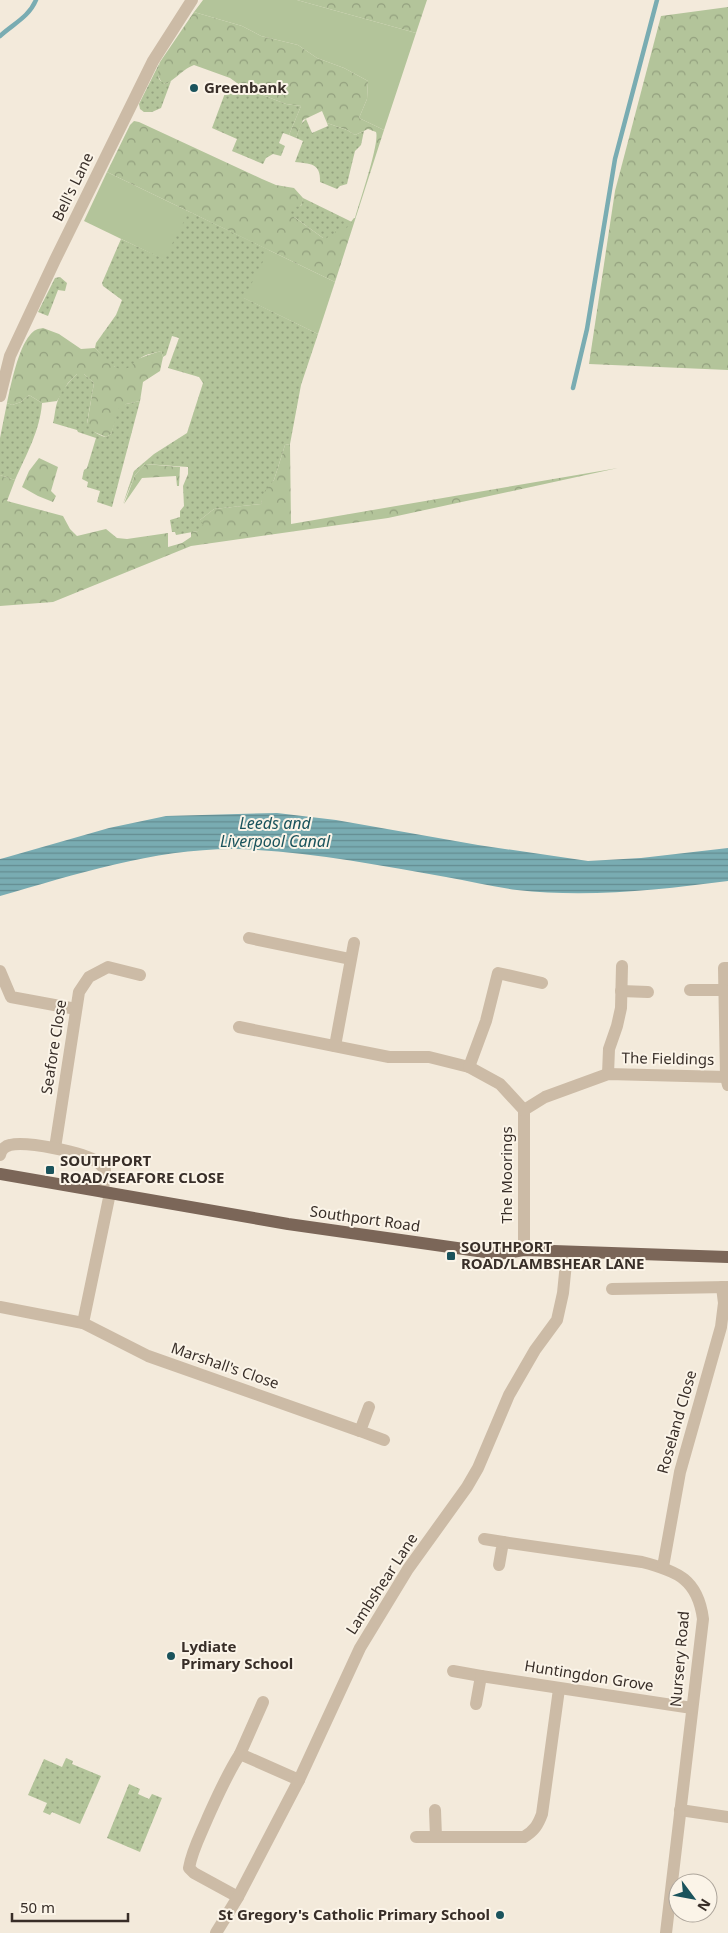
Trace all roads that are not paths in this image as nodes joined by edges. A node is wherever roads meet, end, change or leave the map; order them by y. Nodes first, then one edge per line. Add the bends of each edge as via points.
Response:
1 (192, 0) edge
2 (0, 396) edge
3 (249, 938) dead end
4 (354, 942) dead end
5 (350, 959) junction
6 (622, 966) dead end
7 (728, 968) edge
8 (0, 970) edge
9 (140, 975) dead end
10 (542, 983) dead end
11 (690, 990) dead end
12 (724, 990) junction
13 (621, 991) junction
14 (648, 992) dead end
15 (76, 1009) junction
16 (240, 1026) dead end
17 (335, 1046) junction
18 (469, 1067) junction
19 (608, 1074) junction
20 (727, 1080) edge
21 (524, 1110) junction
22 (55, 1148) junction
23 (0, 1155) edge
24 (0, 1174) edge
25 (107, 1192) junction
26 (524, 1250) junction
27 (567, 1253) junction
28 (728, 1257) edge
29 (725, 1287) edge
30 (612, 1289) dead end
31 (0, 1308) edge
32 (82, 1324) junction
33 (369, 1407) dead end
34 (360, 1431) junction
35 (384, 1440) dead end
36 (484, 1539) dead end
37 (503, 1542) junction
38 (499, 1564) dead end
39 (663, 1567) junction
40 (453, 1671) dead end
41 (481, 1676) junction
42 (559, 1689) junction
43 (262, 1702) dead end
44 (476, 1704) dead end
45 (692, 1708) junction
46 (240, 1754) junction
47 (299, 1780) junction
48 (435, 1810) dead end
49 (680, 1810) junction
50 (728, 1817) edge
51 (416, 1837) dead end
52 (436, 1837) junction
53 (238, 1897) junction
54 (216, 1933) edge
55 (666, 1933) edge

1 - 2 street, Bell's Lane via 153,61 59,251 10,356
3 - 5 street
4 - 5 street
5 - 17 street
6 - 13 street, The Fieldings
7 - 12 street, The Fieldings via 724,968
8 - 15 street via 11,997
9 - 15 street, Seafore Close via 108,967 89,977 79,992
10 - 18 street via 498,973 486,1021
11 - 12 street
12 - 20 street, The Fieldings
13 - 14 street
13 - 19 street, The Fieldings via 621,1008 609,1049
15 - 22 street, Seafore Close
16 - 17 street, The Moorings
17 - 18 street, The Moorings via 390,1057 429,1057
18 - 21 street, The Moorings via 500,1084
19 - 20 street, The Fieldings
19 - 21 street, The Fieldings via 545,1097
21 - 26 street, The Moorings
22 - 23 street via 13,1144 4,1148
22 - 25 street via 91,1158 102,1166
24 - 25 main road, Southport Road
25 - 26 main road, Southport Road via 288,1224 499,1254
25 - 32 street
26 - 27 main road, Southport Road
27 - 28 main road, Southport Road
27 - 47 street, Lambshear Lane via 557,1320 513,1388 468,1487 408,1569 360,1648
29 - 30 street
29 - 39 street, Roseland Close via 721,1328 678,1480
31 - 32 street, Marshall's Close
32 - 34 street, Marshall's Close via 148,1356
33 - 34 street
34 - 35 street, Marshall's Close
36 - 37 street, Nursery Road
37 - 38 street
37 - 39 street, Nursery Road
39 - 45 street, Nursery Road via 688,1582 701,1605 703,1619
40 - 41 street, Huntingdon Grove
41 - 42 street, Huntingdon Grove
41 - 44 street
42 - 45 street, Huntingdon Grove
42 - 52 street via 539,1824 524,1837
43 - 46 street
45 - 49 street, Nursery Road
46 - 47 street
46 - 53 street via 222,1787 189,1868
47 - 53 street, Lambshear Lane
48 - 52 street
49 - 50 street
49 - 55 street, Nursery Road
51 - 52 street
53 - 54 street, Lambshear Lane

